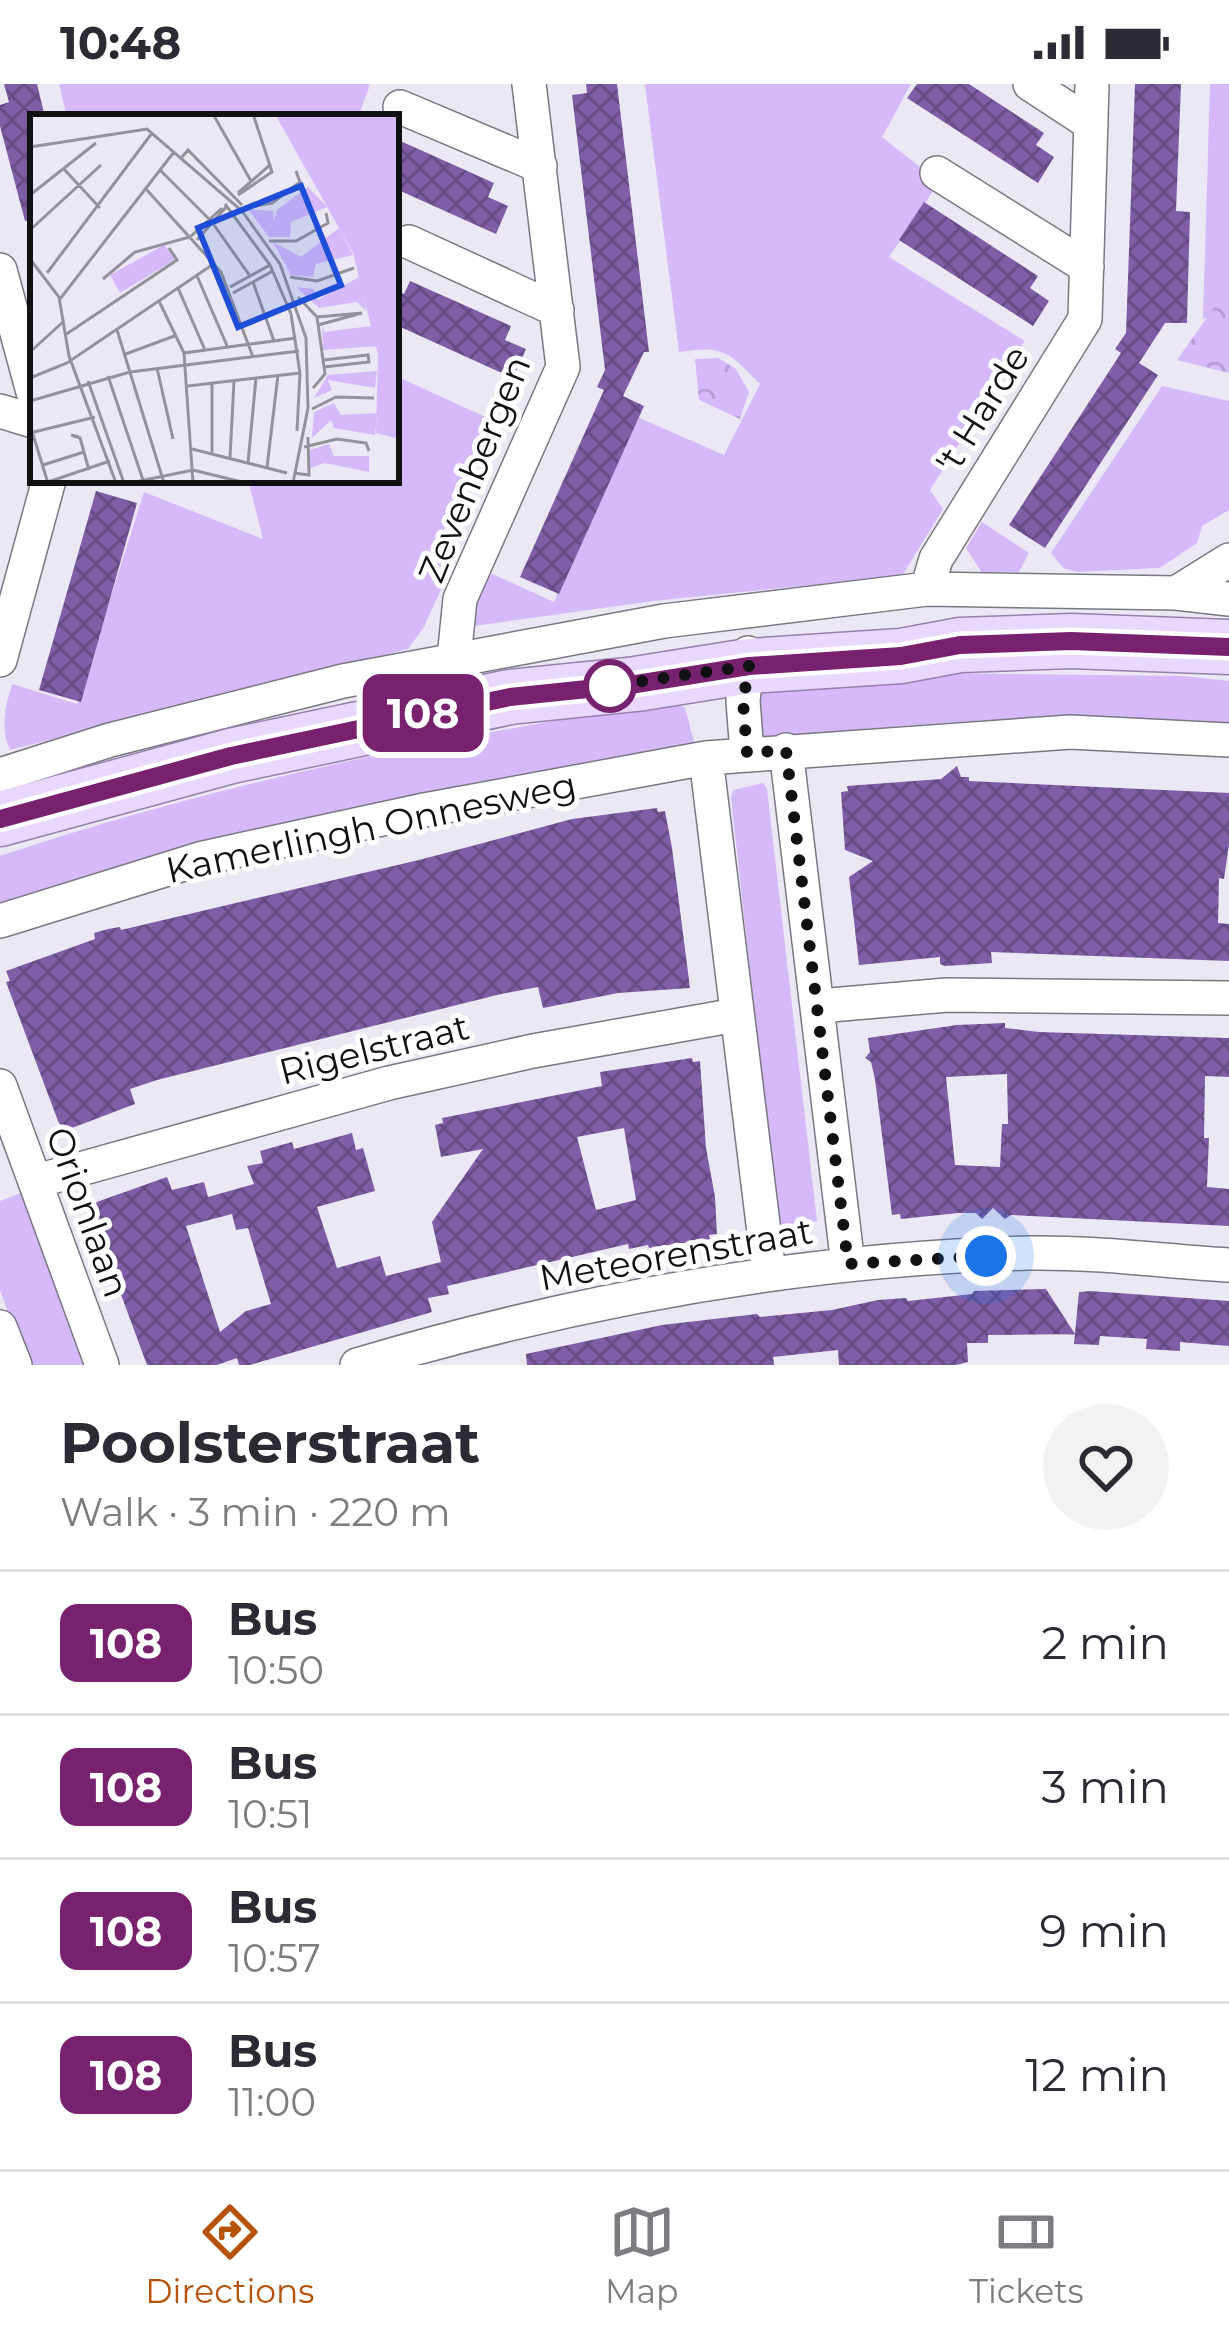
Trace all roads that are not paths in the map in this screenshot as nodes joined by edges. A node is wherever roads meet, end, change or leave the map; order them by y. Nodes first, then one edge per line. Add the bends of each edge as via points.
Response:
1 (529, 84) edge
2 (1030, 84) edge
3 (1092, 84) edge
4 (400, 107) dead end
5 (1090, 124) junction
6 (540, 166) junction
7 (938, 173) dead end
8 (409, 242) dead end
9 (1087, 267) junction
10 (1, 278) edge
11 (557, 310) junction
12 (30, 381) edge
13 (0, 411) edge
14 (30, 420) edge
15 (48, 483) edge
16 (1229, 560) edge
17 (927, 589) junction
18 (1176, 593) junction
19 (1229, 599) edge
20 (747, 640) junction
21 (1229, 647) edge
22 (454, 658) junction
23 (0, 659) edge
24 (1229, 740) edge
25 (786, 750) junction
26 (747, 753) junction
27 (706, 758) junction
28 (0, 775) edge
29 (0, 820) edge
30 (0, 922) edge
31 (1229, 998) edge
32 (820, 1006) junction
33 (736, 1015) junction
34 (0, 1086) edge
35 (37, 1181) junction
36 (848, 1264) junction
37 (1229, 1265) edge
38 (770, 1273) junction
39 (0, 1327) edge
40 (455, 1351) edge
41 (15, 1365) edge
42 (102, 1365) edge
43 (357, 1365) edge

1 - 6 street, Zevenbergen
2 - 5 street
3 - 5 street, 't Harde
4 - 6 street
5 - 9 street, 't Harde
6 - 11 street, Zevenbergen
7 - 9 street
8 - 11 street
9 - 17 street, 't Harde via 1084,320 957,524
10 - 12 street
11 - 22 street, Zevenbergen via 563,368 460,599
13 - 14 street
15 - 23 street
16 - 18 street
17 - 18 street
17 - 20 street
18 - 19 street
20 - 21 main road via 900,635 960,645
20 - 22 street via 664,621
20 - 26 street
20 - 29 main road via 634,658 510,697 231,756
22 - 28 street via 235,707
24 - 25 street, Kamerlingh Onnesweg via 1070,732
25 - 26 street, Kamerlingh Onnesweg
25 - 32 street
26 - 27 street, Kamerlingh Onnesweg
27 - 30 street, Kamerlingh Onnesweg via 202,858
27 - 33 street
31 - 32 street via 947,995
32 - 36 street
33 - 35 street, Rigelstraat via 389,1083
33 - 38 street
34 - 35 street, Orionlaan
35 - 42 street, Orionlaan
36 - 37 street, Meteorenstraat via 1033,1253
36 - 38 street, Meteorenstraat
38 - 40 street, Meteorenstraat via 567,1309
39 - 41 street
40 - 43 street, Meteorenstraat

